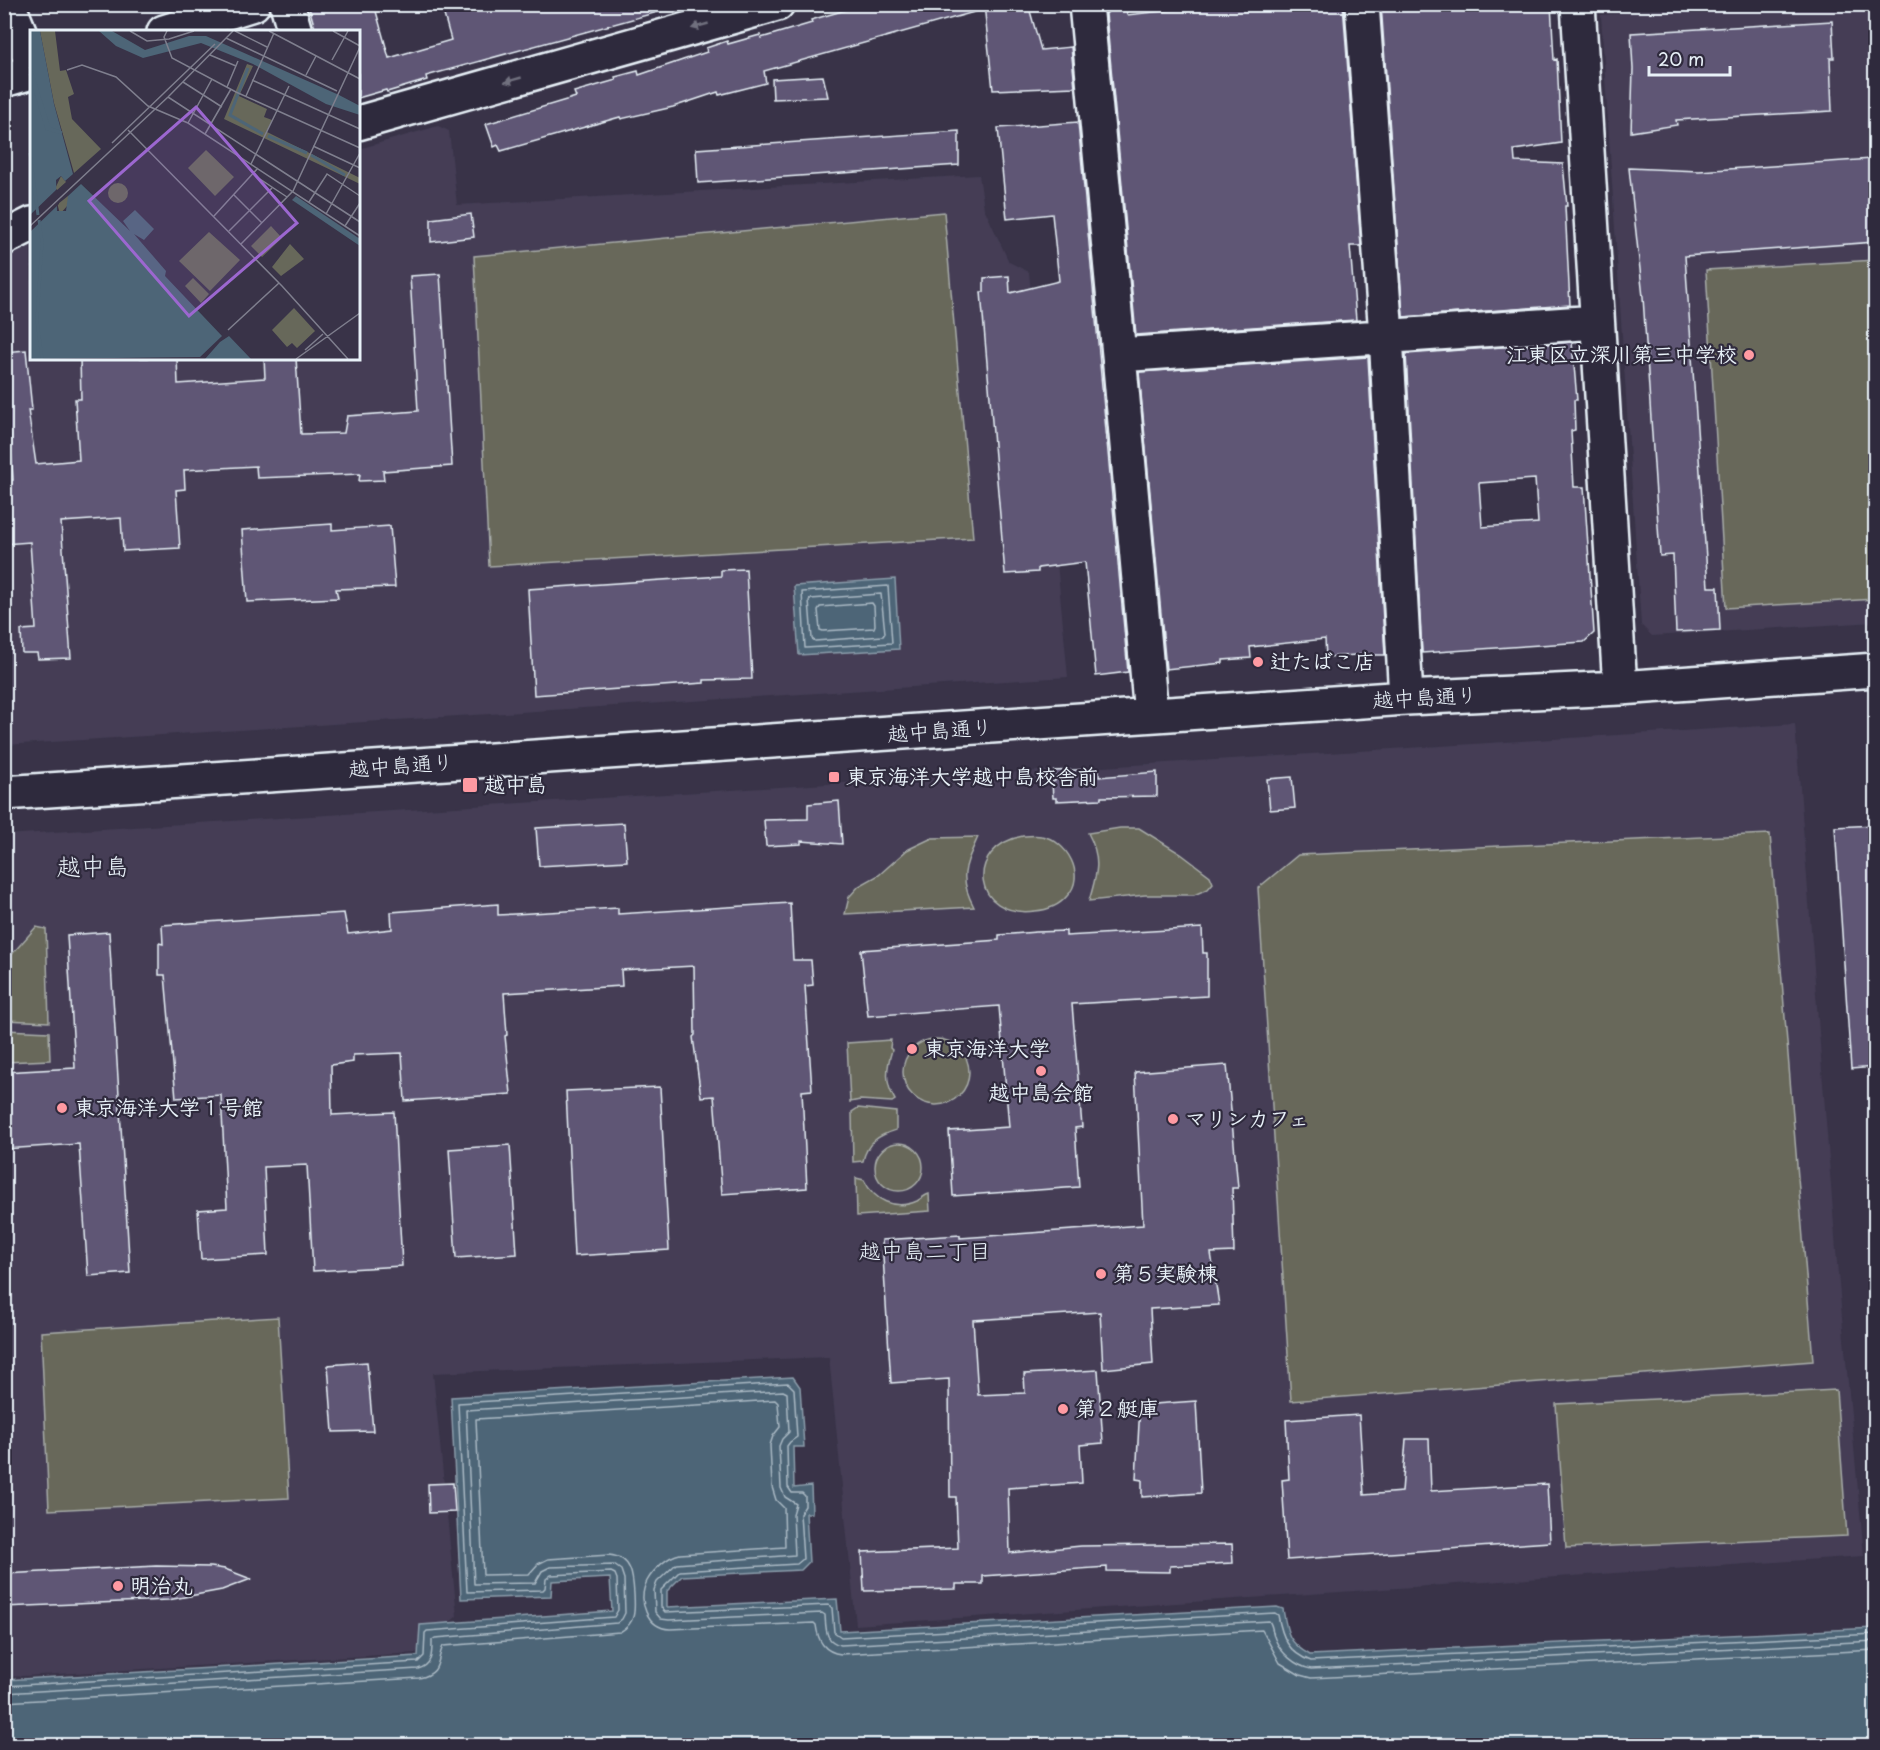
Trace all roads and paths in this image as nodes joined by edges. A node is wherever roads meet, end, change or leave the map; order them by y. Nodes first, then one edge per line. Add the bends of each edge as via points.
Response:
1 (8, 4) edge
2 (253, 4) edge
3 (287, 4) edge
4 (777, 4) edge
5 (1362, 4) edge
6 (1578, 4) edge
7 (1093, 6) edge
8 (170, 30) edge
9 (294, 30) edge
10 (30, 58) edge
11 (30, 73) edge
12 (4, 80) edge
13 (360, 122) edge
14 (30, 225) edge
15 (4, 238) edge
16 (1598, 322) junction
17 (1386, 336) junction
18 (1119, 355) junction
19 (1875, 670) edge
20 (1620, 688) junction
21 (1406, 698) junction
22 (1150, 715) junction
23 (4, 793) edge

1 - 10 street
2 - 8 street
3 - 9 street
4 -> 13 street
5 - 17 street
6 - 16 street
7 - 18 street
11 - 12 street
14 - 15 street
16 - 17 street
16 - 20 street
17 - 18 street
17 - 21 street
18 - 22 street
19 - 20 street, 越中島通り
20 - 21 street, 越中島通り
21 - 22 street, 越中島通り
22 - 23 street, 越中島通り

